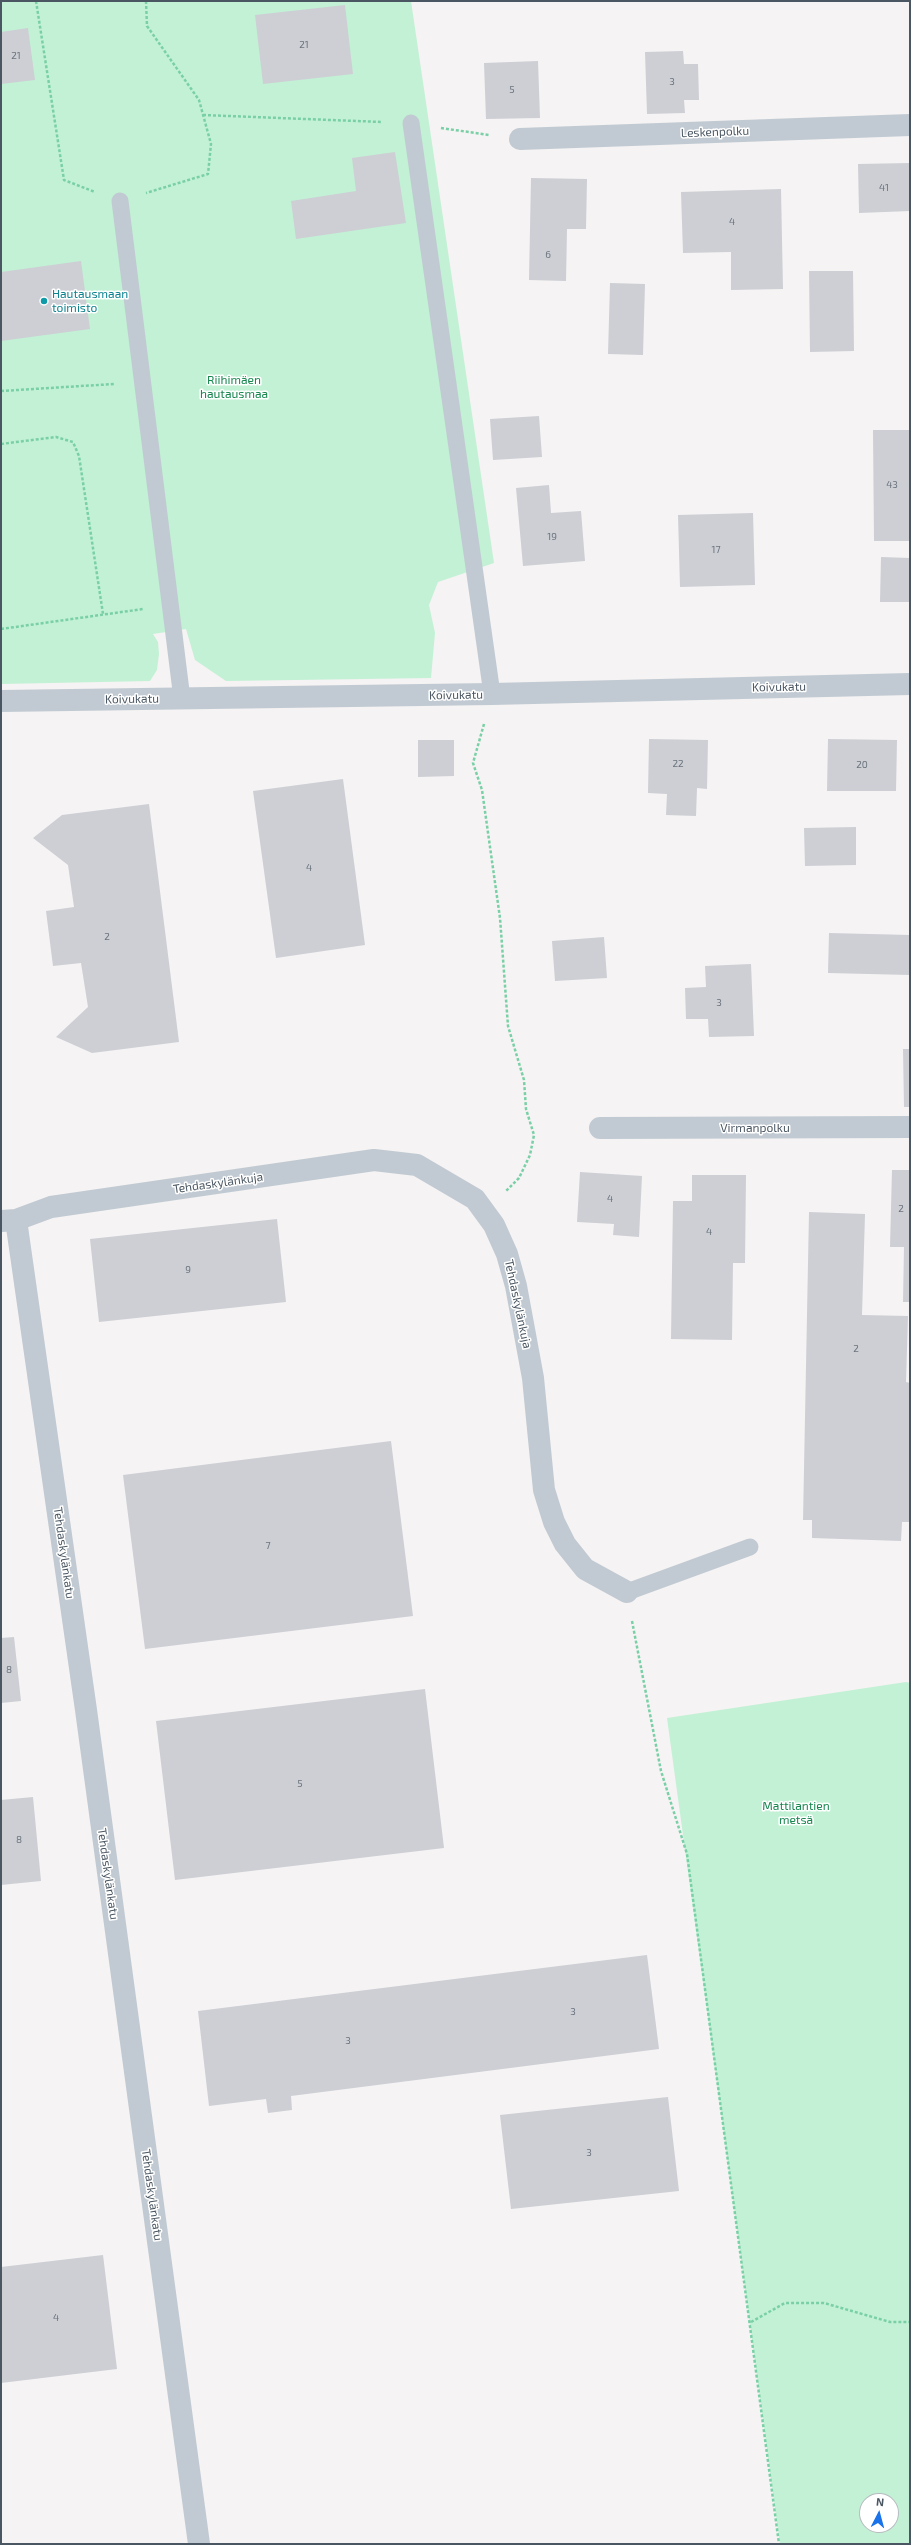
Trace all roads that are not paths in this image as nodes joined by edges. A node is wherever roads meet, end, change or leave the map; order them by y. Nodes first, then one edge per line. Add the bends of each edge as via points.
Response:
1 (411, 123) road end
2 (910, 125) edge
3 (520, 139) road end
4 (120, 201) road end
5 (910, 684) edge
6 (492, 694) junction
7 (182, 699) junction
8 (1, 701) edge
9 (910, 1127) edge
10 (600, 1128) dead end
11 (8, 1221) edge
12 (750, 1547) dead end
13 (627, 1592) joint
14 (199, 2544) edge

1 - 6 lane
2 - 3 street, Leskenpolku
4 - 7 lane
5 - 6 street, Koivukatu
6 - 7 street, Koivukatu
7 - 8 street, Koivukatu
9 - 10 street, Virmanpolku
11 - 13 street, Tehdaskylänkuja via 50,1207 374,1160 417,1165 476,1199 494,1225 508,1254 516,1286 533,1378 544,1490 554,1522 565,1544 585,1569
11 - 14 street, Tehdaskylänkatu via 70,1593
12 - 13 lane

